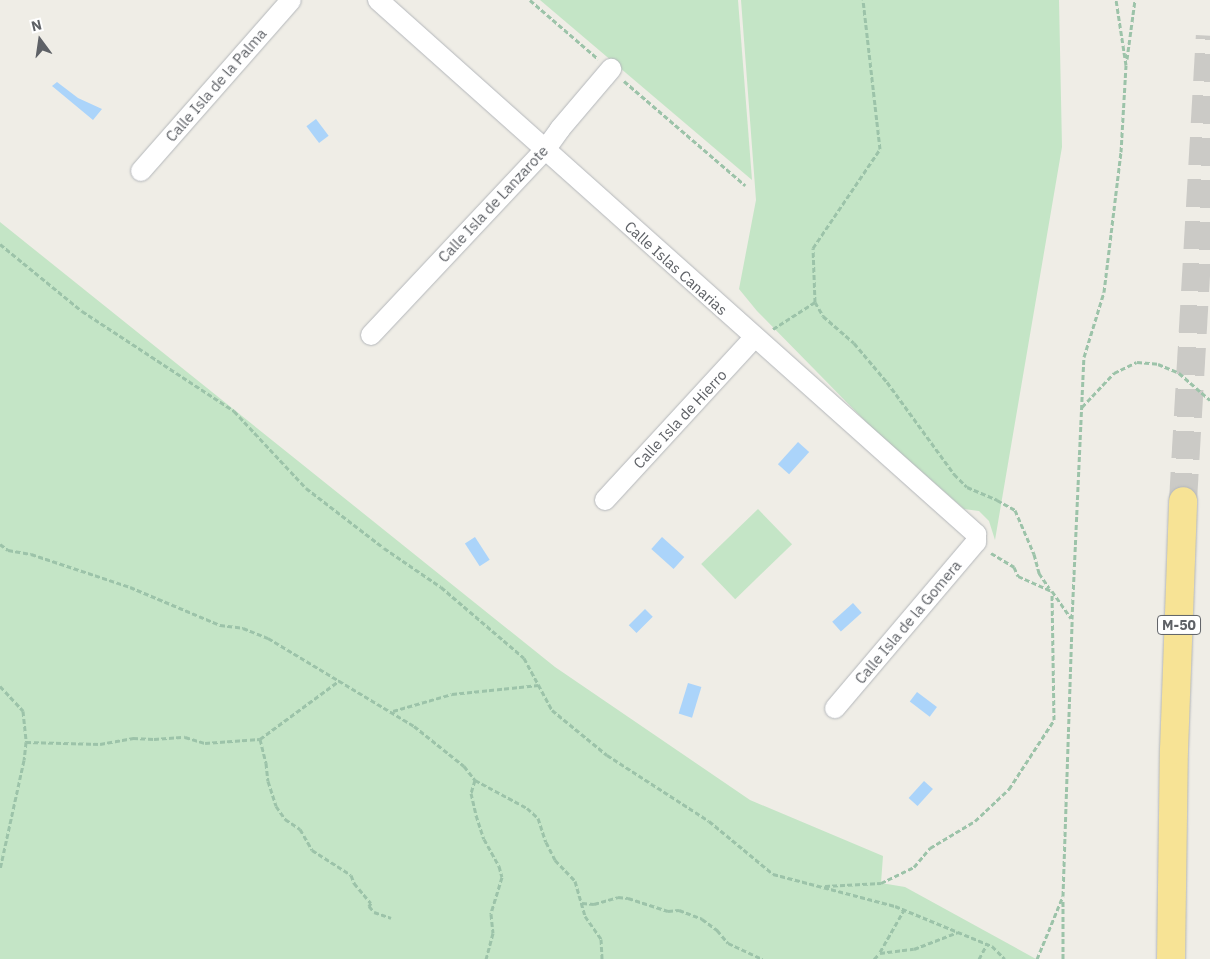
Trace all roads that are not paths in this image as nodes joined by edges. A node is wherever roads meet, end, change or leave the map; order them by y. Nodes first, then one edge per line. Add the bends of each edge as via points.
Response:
1 (291, 0) edge
2 (378, 0) edge
3 (611, 69) road end
4 (545, 150) junction
5 (140, 171) dead end
6 (371, 335) dead end
7 (754, 338) junction
8 (605, 500) dead end
9 (1183, 501) tunnel mouth
10 (976, 534) joint
11 (835, 708) dead end
12 (1172, 832) junction
13 (1160, 959) edge
14 (1171, 959) edge

1 - 5 street, Calle Isla de la Palma
2 - 4 street, Calle Islas Canarias
3 - 4 street, Calle Isla de Lanzarote
4 - 6 street, Calle Isla de Lanzarote
4 - 7 street, Calle Islas Canarias
7 - 8 street, Calle Isla de Hierro
7 - 10 street, Calle Islas Canarias
9 - 12 highway, M-50
10 - 11 street, Calle Isla de la Gomera via 976,542
12 - 13 highway
12 - 14 highway, M-50

